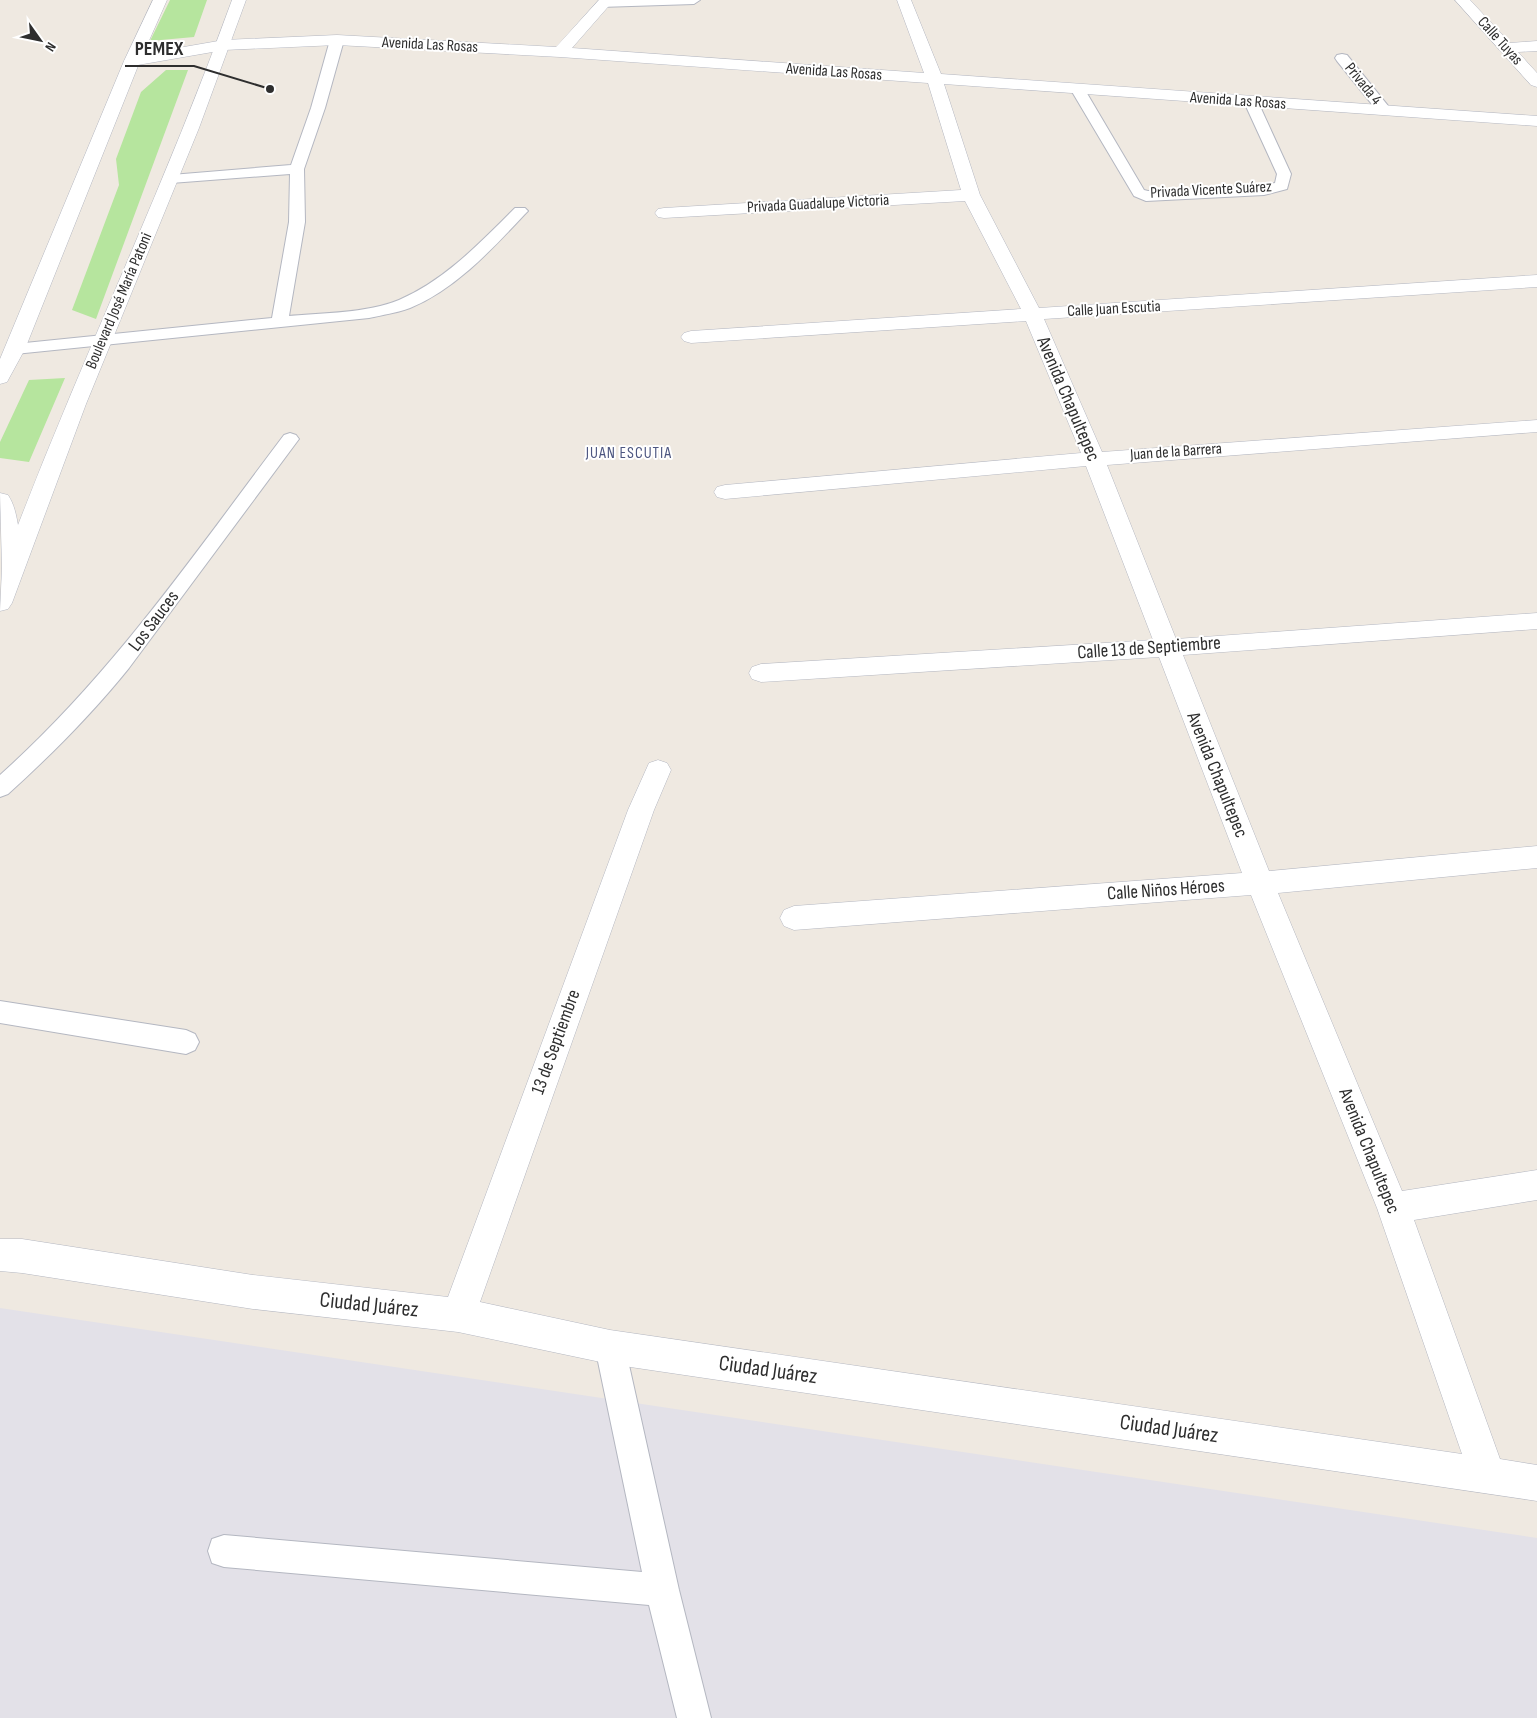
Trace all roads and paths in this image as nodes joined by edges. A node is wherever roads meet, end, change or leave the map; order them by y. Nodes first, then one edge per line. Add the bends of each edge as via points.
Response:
1 (160, 0) edge
2 (239, 0) edge
3 (694, 0) edge
4 (904, 0) edge
5 (1462, 0) edge
6 (605, 2) edge
7 (337, 40) junction
8 (224, 45) junction
9 (1537, 46) edge
10 (1506, 48) junction
11 (560, 52) junction
12 (1342, 58) dead end
13 (132, 61) junction
14 (935, 80) junction
15 (1537, 82) edge
16 (1078, 90) junction
17 (1251, 102) junction
18 (1384, 110) junction
19 (1537, 121) edge
20 (296, 169) junction
21 (171, 179) junction
22 (972, 195) junction
23 (520, 211) dead end
24 (664, 213) dead end
25 (1537, 281) edge
26 (1032, 313) junction
27 (280, 322) junction
28 (691, 337) dead end
29 (102, 340) junction
30 (14, 349) junction
31 (0, 378) edge
32 (1537, 426) edge
33 (290, 439) dead end
34 (1094, 458) junction
35 (725, 492) dead end
36 (0, 500) edge
37 (12, 570) junction
38 (0, 603) edge
39 (1537, 621) edge
40 (1166, 648) junction
41 (761, 673) dead end
42 (658, 770) dead end
43 (0, 788) edge
44 (1537, 857) edge
45 (1260, 883) junction
46 (794, 918) dead end
47 (0, 1012) edge
48 (186, 1042) dead end
49 (1537, 1185) edge
50 (1392, 1208) junction
51 (0, 1254) edge
52 (458, 1315) junction
53 (610, 1347) junction
54 (1488, 1476) junction
55 (1537, 1483) edge
56 (224, 1551) dead end
57 (662, 1590) junction
58 (694, 1718) edge

1 - 13 street
2 - 8 street, Boulevard José María Patoni
3 - 6 lane
4 - 14 street, Avenida Chapultepec
5 - 10 street, Calle Tuyas
6 - 11 street
7 - 8 street, Avenida Las Rosas
7 - 11 street, Avenida Las Rosas
7 - 20 lane
8 - 13 street, Avenida Las Rosas
8 - 21 street, Boulevard José María Patoni
9 - 10 street
10 - 15 street, Calle Tuyas
11 - 14 street, Avenida Las Rosas
12 - 18 lane, Privada 4
13 - 30 street
14 - 16 street, Avenida Las Rosas
14 - 22 street, Avenida Chapultepec
16 - 17 street, Avenida Las Rosas
16 - 17 lane, Privada Vicente Suárez via 1135,187 1146,196 1264,190 1282,186 1284,174
17 - 18 street, Avenida Las Rosas
18 - 19 street, Avenida Las Rosas
20 - 21 lane
20 - 27 lane via 297,222
21 - 29 street, Boulevard José María Patoni
22 - 24 street, Privada Guadalupe Victoria
22 - 26 street, Avenida Chapultepec
23 - 27 lane via 460,269 404,304 369,313
25 - 26 street, Calle Juan Escutia
26 - 28 street, Calle Juan Escutia
26 - 34 street, Avenida Chapultepec
27 - 29 lane
29 - 30 lane
29 - 37 street, Boulevard José María Patoni
30 - 31 street
32 - 34 street, Juan de la Barrera
33 - 43 lane, Los Sauces via 121,664 72,719
34 - 35 street, Juan de la Barrera
34 - 40 street, Avenida Chapultepec
36 - 37 street via 5,512
37 - 38 street, Boulevard José María Patoni
39 - 40 street, Calle 13 de Septiembre
40 - 41 street, Calle 13 de Septiembre
40 - 45 street, Avenida Chapultepec
42 - 52 street, 13 de Septiembre via 640,810
44 - 45 street, Calle Niños Héroes
45 - 46 street, Calle Niños Héroes
45 - 50 street, Avenida Chapultepec
47 - 48 lane
49 - 50 street
50 - 54 street, Avenida Chapultepec
51 - 52 street, Ciudad Juárez via 253,1292
52 - 53 street, Ciudad Juárez
53 - 54 street, Ciudad Juárez
53 - 57 lane
54 - 55 street, Ciudad Juárez
56 - 57 lane
57 - 58 lane

